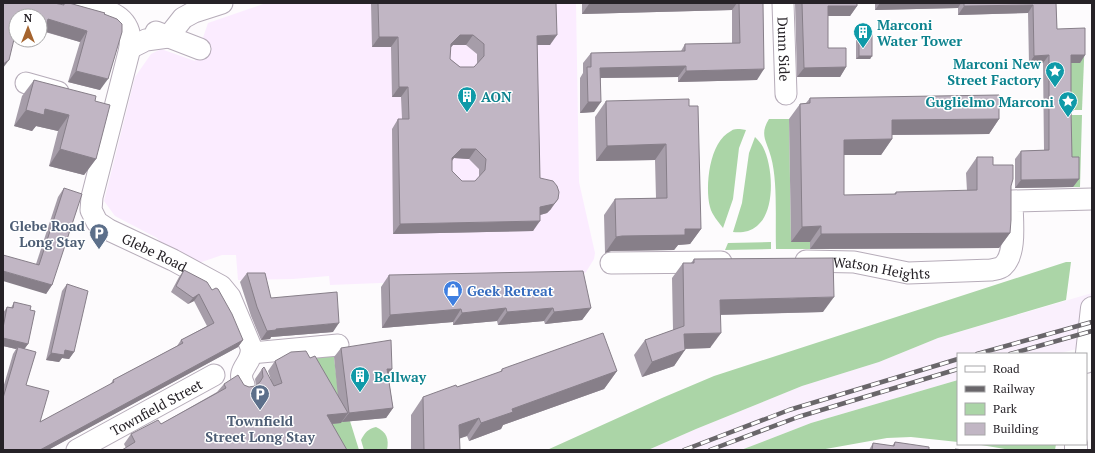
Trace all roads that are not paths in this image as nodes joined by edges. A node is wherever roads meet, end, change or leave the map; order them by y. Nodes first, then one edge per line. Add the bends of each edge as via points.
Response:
1 (82, 3) edge
2 (222, 3) edge
3 (783, 3) edge
4 (123, 19) junction
5 (168, 37) junction
6 (130, 48) junction
7 (200, 49) dead end
8 (26, 84) dead end
9 (786, 94) dead end
10 (78, 97) edge
11 (1092, 199) edge
12 (786, 261) edge
13 (742, 262) edge
14 (611, 263) dead end
15 (1092, 308) edge
16 (338, 345) dead end
17 (252, 353) junction
18 (1087, 353) edge
19 (214, 375) dead end
20 (244, 385) edge
21 (77, 450) edge

1 - 4 street
2 - 5 street via 183,18
3 - 9 street, Dunn Side
4 - 5 street
4 - 6 street, Glebe Road via 129,29
5 - 6 street via 146,40
5 - 7 street
6 - 17 street, Glebe Road via 108,105 92,210 97,222 109,230 221,286 230,296
8 - 10 street
11 - 12 street, Watson Heights via 1012,201 1010,258 1002,268 908,273 854,262
13 - 14 street
15 - 18 main road
16 - 17 street
17 - 20 street via 241,375
19 - 21 street, Townfield Street

